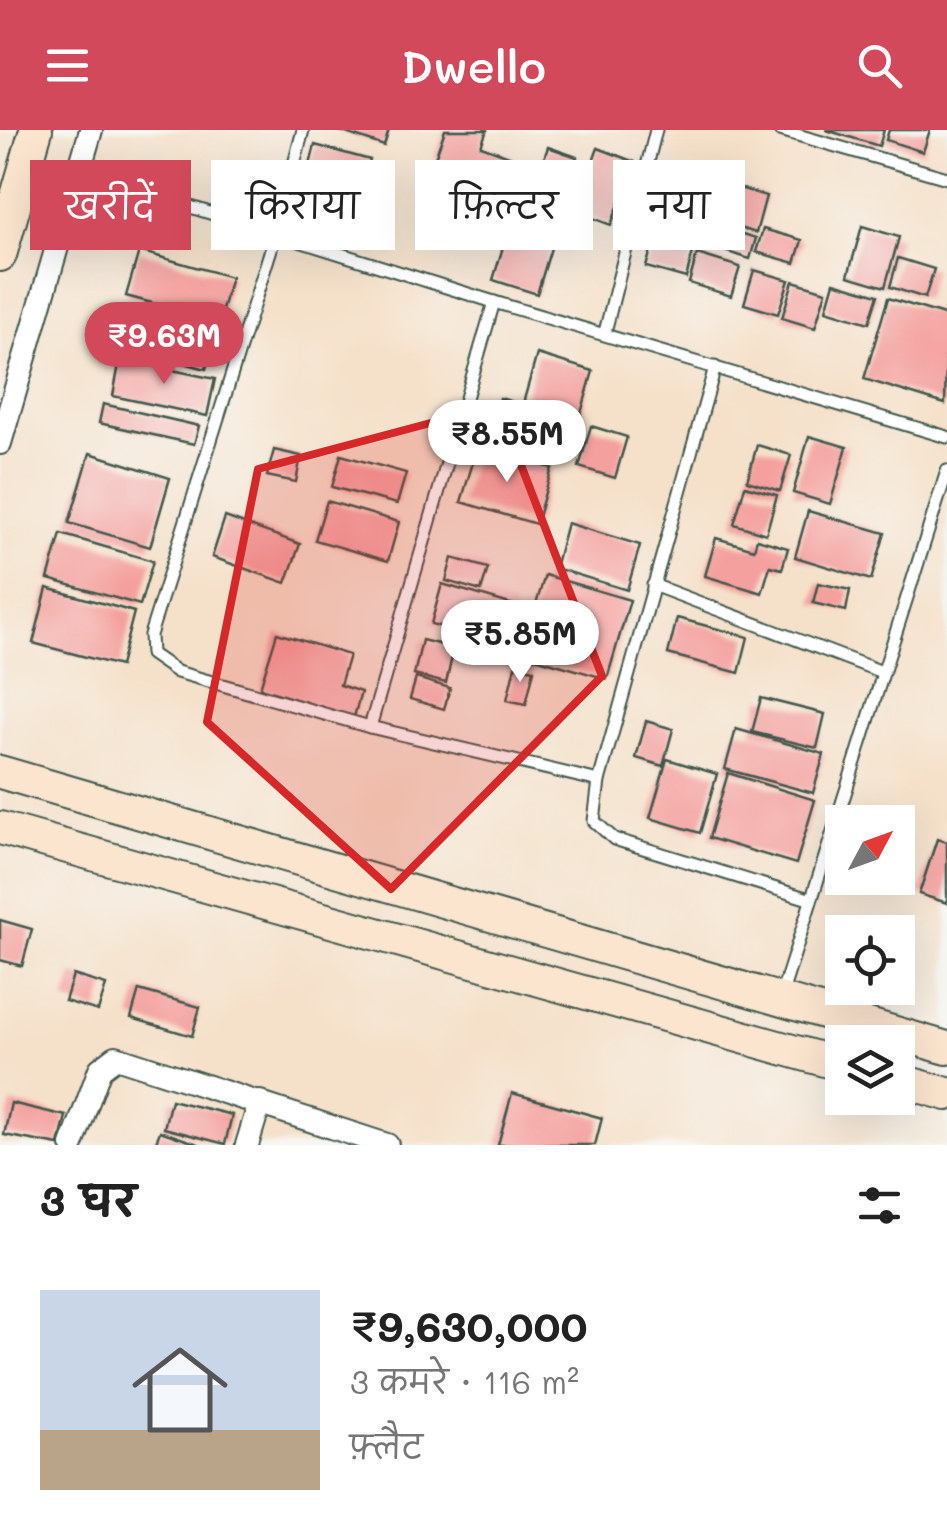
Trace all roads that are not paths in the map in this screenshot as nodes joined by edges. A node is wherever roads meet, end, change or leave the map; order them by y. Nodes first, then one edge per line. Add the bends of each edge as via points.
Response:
1 (36, 130) edge
2 (91, 130) edge
3 (303, 130) edge
4 (656, 130) edge
5 (780, 130) edge
6 (82, 160) edge
7 (295, 160) edge
8 (947, 178) edge
9 (56, 250) edge
10 (271, 250) edge
11 (330, 250) edge
12 (0, 255) edge
13 (494, 302) junction
14 (605, 332) junction
15 (715, 367) junction
16 (947, 437) edge
17 (0, 442) edge
18 (947, 472) edge
19 (654, 585) junction
20 (882, 672) junction
21 (370, 727) junction
22 (0, 772) edge
23 (600, 781) junction
24 (0, 828) edge
25 (810, 900) junction
26 (780, 1000) junction
27 (947, 1048) edge
28 (825, 1060) edge
29 (915, 1085) edge
30 (947, 1094) edge
31 (260, 1102) junction
32 (72, 1145) edge
33 (248, 1145) edge
34 (387, 1145) edge

1 - 12 street
2 - 6 street
3 - 7 lane
4 - 14 lane
5 - 8 lane
9 - 17 street
10 - 21 lane via 150,635 152,654 177,672
11 - 13 lane
13 - 14 lane
13 - 21 lane
14 - 15 lane
15 - 16 lane
15 - 19 lane
18 - 20 lane
19 - 20 lane
19 - 23 lane
20 - 25 lane
21 - 23 lane
22 - 26 street
23 - 25 lane via 594,821 614,839
24 - 28 street
25 - 26 lane
26 - 27 street
29 - 30 street
31 - 32 street via 116,1056 100,1069
31 - 33 street
31 - 34 street

